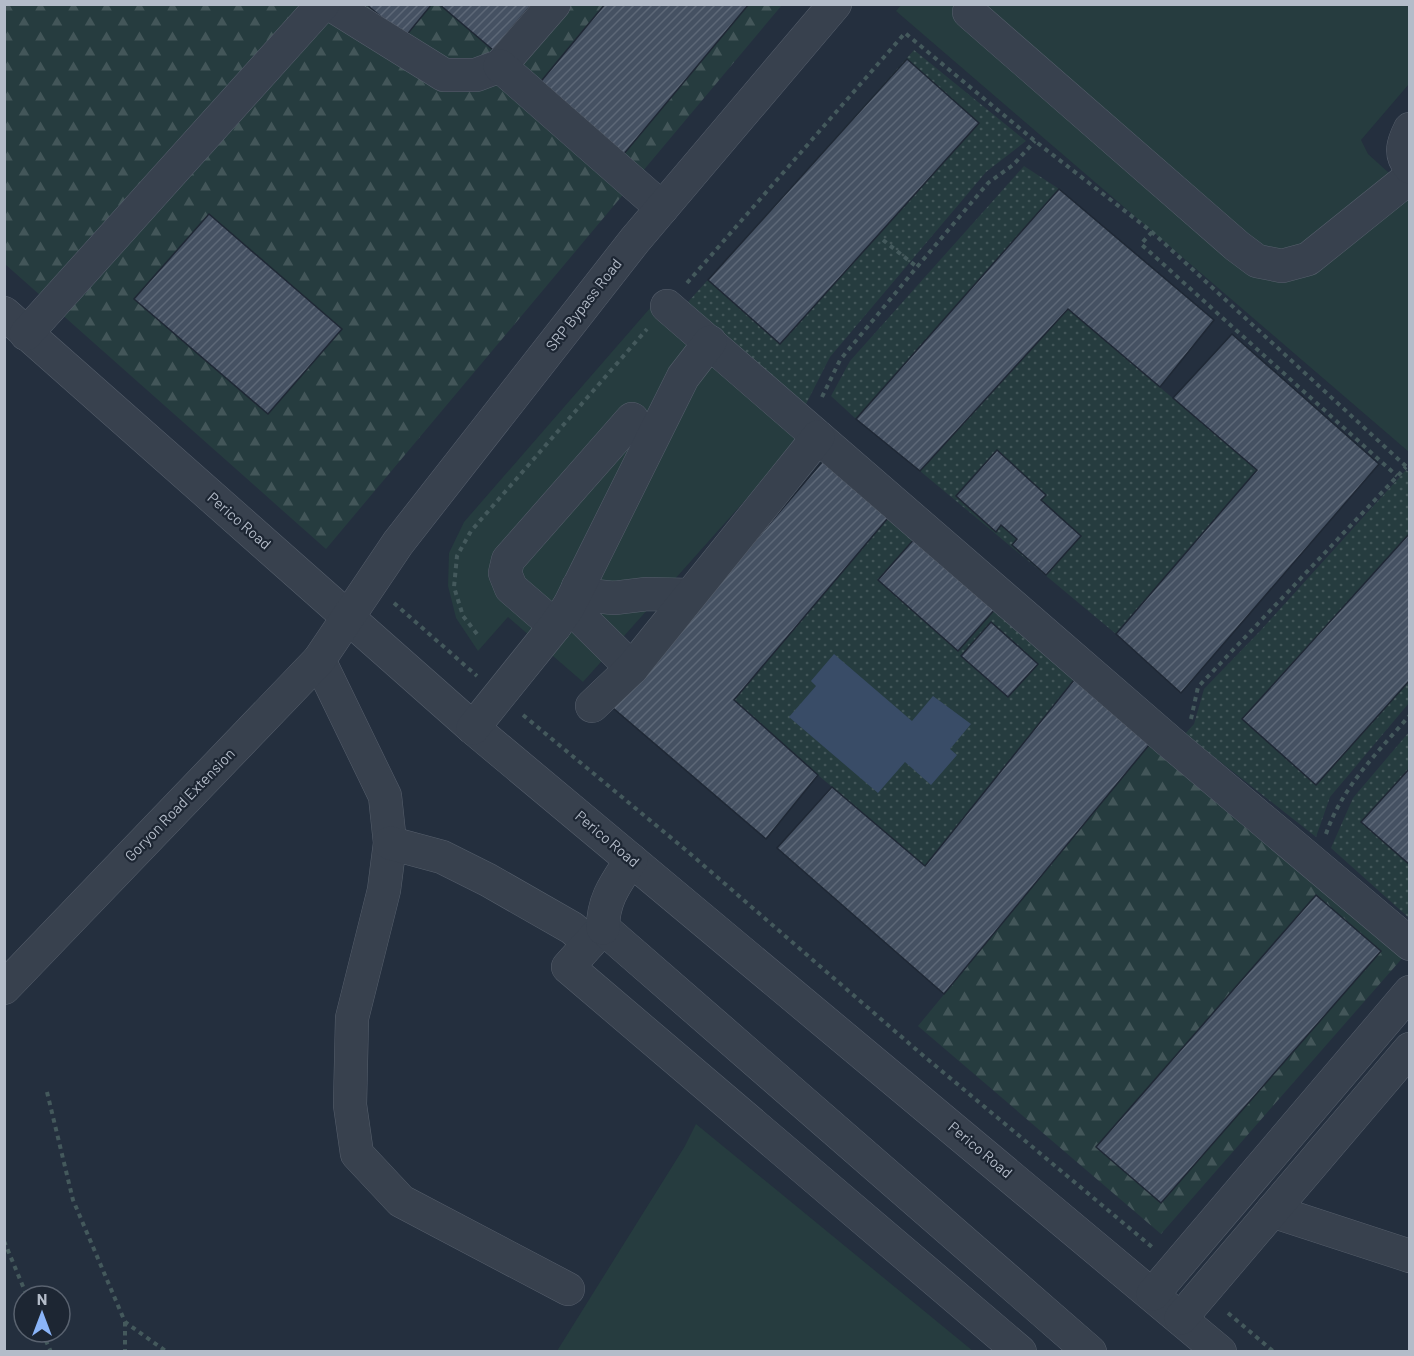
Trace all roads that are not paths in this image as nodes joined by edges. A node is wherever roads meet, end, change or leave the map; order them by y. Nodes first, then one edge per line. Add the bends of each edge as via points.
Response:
1 (323, 4) edge
2 (330, 4) edge
3 (554, 4) edge
4 (836, 4) edge
5 (969, 12) dead end
6 (500, 66) junction
7 (1410, 129) edge
8 (1410, 167) edge
9 (1410, 177) edge
10 (662, 208) junction
11 (667, 306) road end
12 (16, 323) edge
13 (710, 342) junction
14 (632, 418) dead end
15 (813, 432) junction
16 (690, 595) junction
17 (567, 606) junction
18 (348, 616) junction
19 (319, 660) junction
20 (632, 668) junction
21 (592, 706) dead end
22 (473, 728) junction
23 (390, 843) junction
24 (631, 860) junction
25 (596, 936) junction
26 (1410, 944) edge
27 (4, 988) edge
28 (1410, 992) edge
29 (1410, 1048) edge
30 (1272, 1211) junction
31 (1410, 1256) edge
32 (568, 1289) dead end
33 (1153, 1294) junction
34 (1181, 1318) junction
35 (1020, 1352) edge
36 (1090, 1352) edge
37 (1220, 1352) edge

1 - 12 street
2 - 6 street via 444,75 476,75
3 - 6 street
4 - 10 street, SRP Bypass Road
5 - 9 street via 1257,261 1282,266 1308,259
6 - 10 street
7 - 8 street via 1402,153
10 - 18 street, SRP Bypass Road via 398,543
11 - 13 street
12 - 18 street, Perico Road
13 - 15 street
13 - 17 street via 683,377
14 - 17 street via 508,560 505,573 511,588
15 - 16 street
15 - 26 street
16 - 17 street via 595,596
16 - 20 street
17 - 20 street
17 - 22 street
18 - 19 street, Goryon Road Extension
18 - 22 street, Perico Road
19 - 23 street via 385,796
19 - 27 street, Goryon Road Extension
20 - 21 street
22 - 24 street, Perico Road
23 - 25 street via 442,857 572,928
23 - 32 street via 384,890 352,1018 350,1105 357,1154 401,1201
24 - 25 street via 607,897
24 - 33 street, Perico Road
25 - 35 street via 568,967
25 - 36 street
28 - 33 street
29 - 30 street
30 - 31 street
30 - 34 street
33 - 34 street, Perico Road
34 - 37 street, Perico Road

